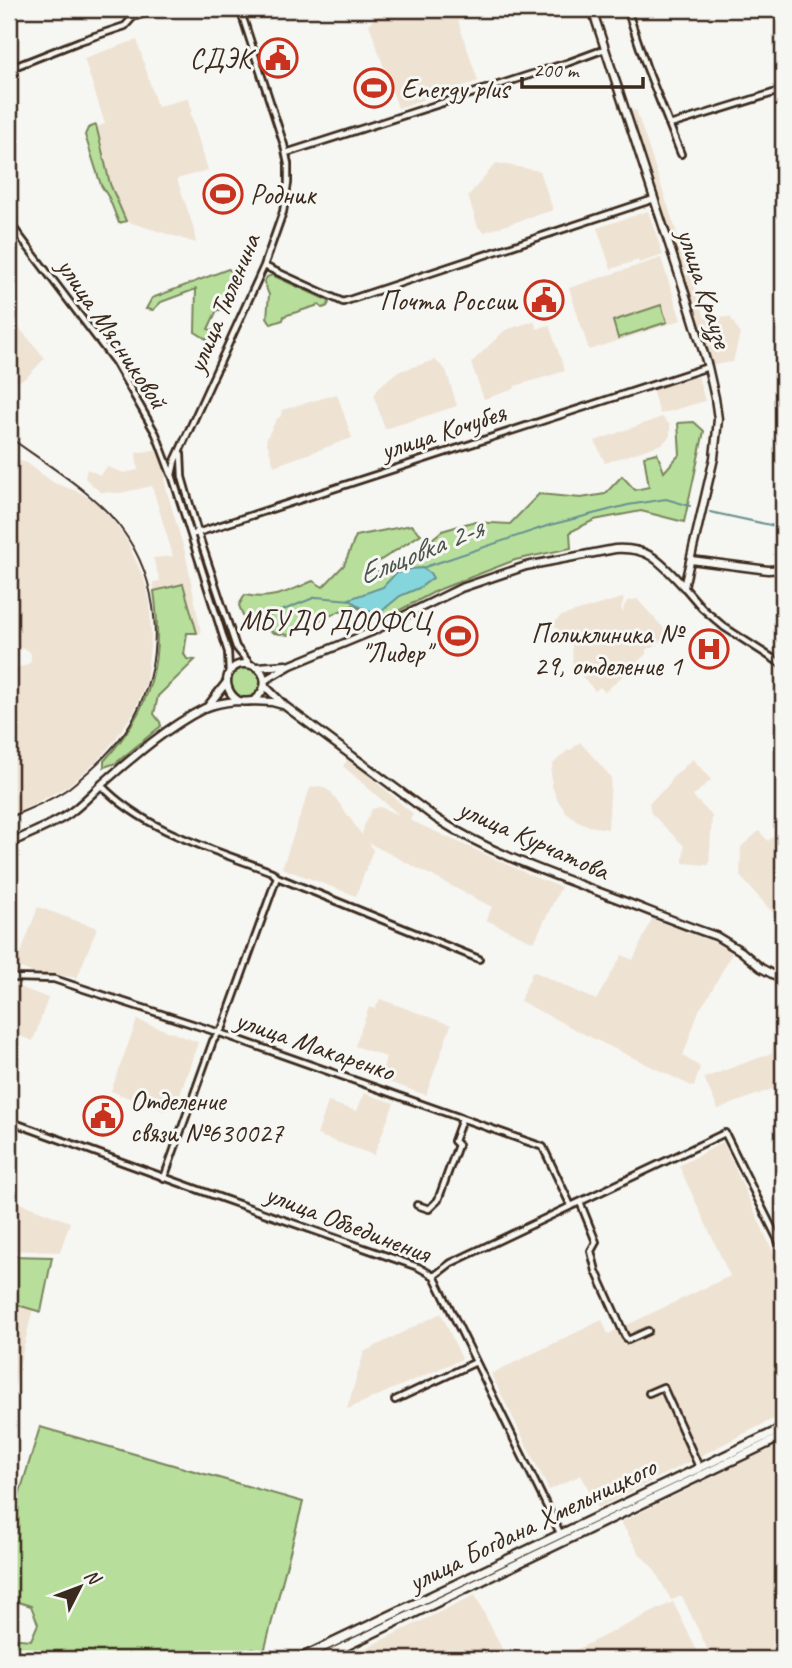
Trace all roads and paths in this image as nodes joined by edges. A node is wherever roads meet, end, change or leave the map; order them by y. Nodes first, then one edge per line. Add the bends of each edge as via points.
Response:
1 (131, 9) edge
2 (166, 9) edge
3 (240, 9) edge
4 (592, 9) edge
5 (627, 9) edge
6 (149, 10) edge
7 (134, 17) junction
8 (605, 49) junction
9 (9, 69) edge
10 (783, 90) edge
11 (670, 125) junction
12 (286, 153) junction
13 (681, 154) dead end
14 (653, 199) junction
15 (9, 222) edge
16 (264, 266) junction
17 (708, 367) junction
18 (182, 450) junction
19 (172, 475) junction
20 (198, 533) junction
21 (191, 535) junction
22 (691, 560) junction
23 (783, 569) edge
24 (684, 587) junction
25 (249, 664) junction
26 (291, 665) junction
27 (783, 665) edge
28 (257, 667) junction
29 (229, 673) junction
30 (227, 682) junction
31 (265, 683) junction
32 (239, 701) junction
33 (251, 701) junction
34 (208, 706) junction
35 (285, 706) junction
36 (101, 785) junction
37 (9, 844) edge
38 (276, 877) junction
39 (479, 959) dead end
40 (9, 975) edge
41 (783, 980) edge
42 (220, 1033) junction
43 (462, 1119) junction
44 (9, 1121) edge
45 (164, 1178) junction
46 (580, 1202) junction
47 (417, 1205) dead end
48 (571, 1206) junction
49 (781, 1238) edge
50 (783, 1250) edge
51 (434, 1276) junction
52 (648, 1331) dead end
53 (476, 1362) junction
54 (649, 1393) dead end
55 (395, 1401) dead end
56 (783, 1428) edge
57 (783, 1436) edge
58 (700, 1468) junction
59 (563, 1538) junction
60 (385, 1623) junction
61 (299, 1659) edge
62 (319, 1659) edge

1 - 7 street
2 - 6 street
3 - 12 street, улица Тюленина
4 - 8 main road, улица Краузе
5 - 11 street
6 - 7 street
7 - 9 street via 125,26
8 - 12 street
8 - 14 main road, улица Краузе
10 - 11 street
11 - 13 street
12 - 16 street, улица Тюленина via 288,183 283,212
14 - 16 street via 343,302
14 - 17 main road, улица Краузе
15 - 19 street, улица Мясниковой via 115,362 156,434
16 - 18 street, улица Тюленина
17 - 20 street, улица Кочубея
17 - 22 main road, улица Краузе via 718,419
18 - 19 street
18 - 20 street via 182,477
19 - 21 street, улица Мясниковой
20 - 21 street, улица Кочубея
20 - 25 street via 236,647
21 - 29 street, улица Мясниковой via 228,652
22 - 23 main road
22 - 24 main road, улица Краузе
24 - 26 main road via 639,550 615,549 565,558 461,588
24 - 27 street via 724,628
25 - 28 main road
25 - 29 main road
26 - 28 main road
26 - 31 main road
28 - 31 main road
29 - 30 main road
30 - 32 main road
30 - 34 main road
31 - 33 main road via 258,698
31 - 35 main road, улица Курчатова
32 - 33 main road
32 - 34 main road
33 - 35 main road
34 - 36 main road
35 - 41 main road, улица Курчатова via 464,835 543,871 716,936
36 - 37 main road via 69,814
36 - 38 street via 154,825
38 - 39 street
38 - 42 street
40 - 42 street, улица Макаренко via 54,979
42 - 43 street, улица Макаренко
42 - 45 street via 213,1041
43 - 47 street via 454,1142 458,1145 438,1200 429,1209
43 - 48 street, улица Макаренко via 543,1147
44 - 45 street, улица Объединения
45 - 51 street, улица Объединения
46 - 48 street
46 - 49 street via 725,1133
46 - 52 street via 596,1242 591,1251 596,1271 625,1336 628,1340
48 - 51 street via 451,1263
49 - 50 street
51 - 53 street, улица Объединения
53 - 55 street
53 - 59 street, улица Объединения
54 - 58 street via 663,1387
56 - 58 highway, улица Богдана Хмельницкого
57 - 59 highway, улица Богдана Хмельницкого
58 - 59 highway, улица Богдана Хмельницкого
59 - 60 highway, улица Богдана Хмельницкого
60 - 61 highway, улица Богдана Хмельницкого
60 - 62 highway, улица Богдана Хмельницкого

